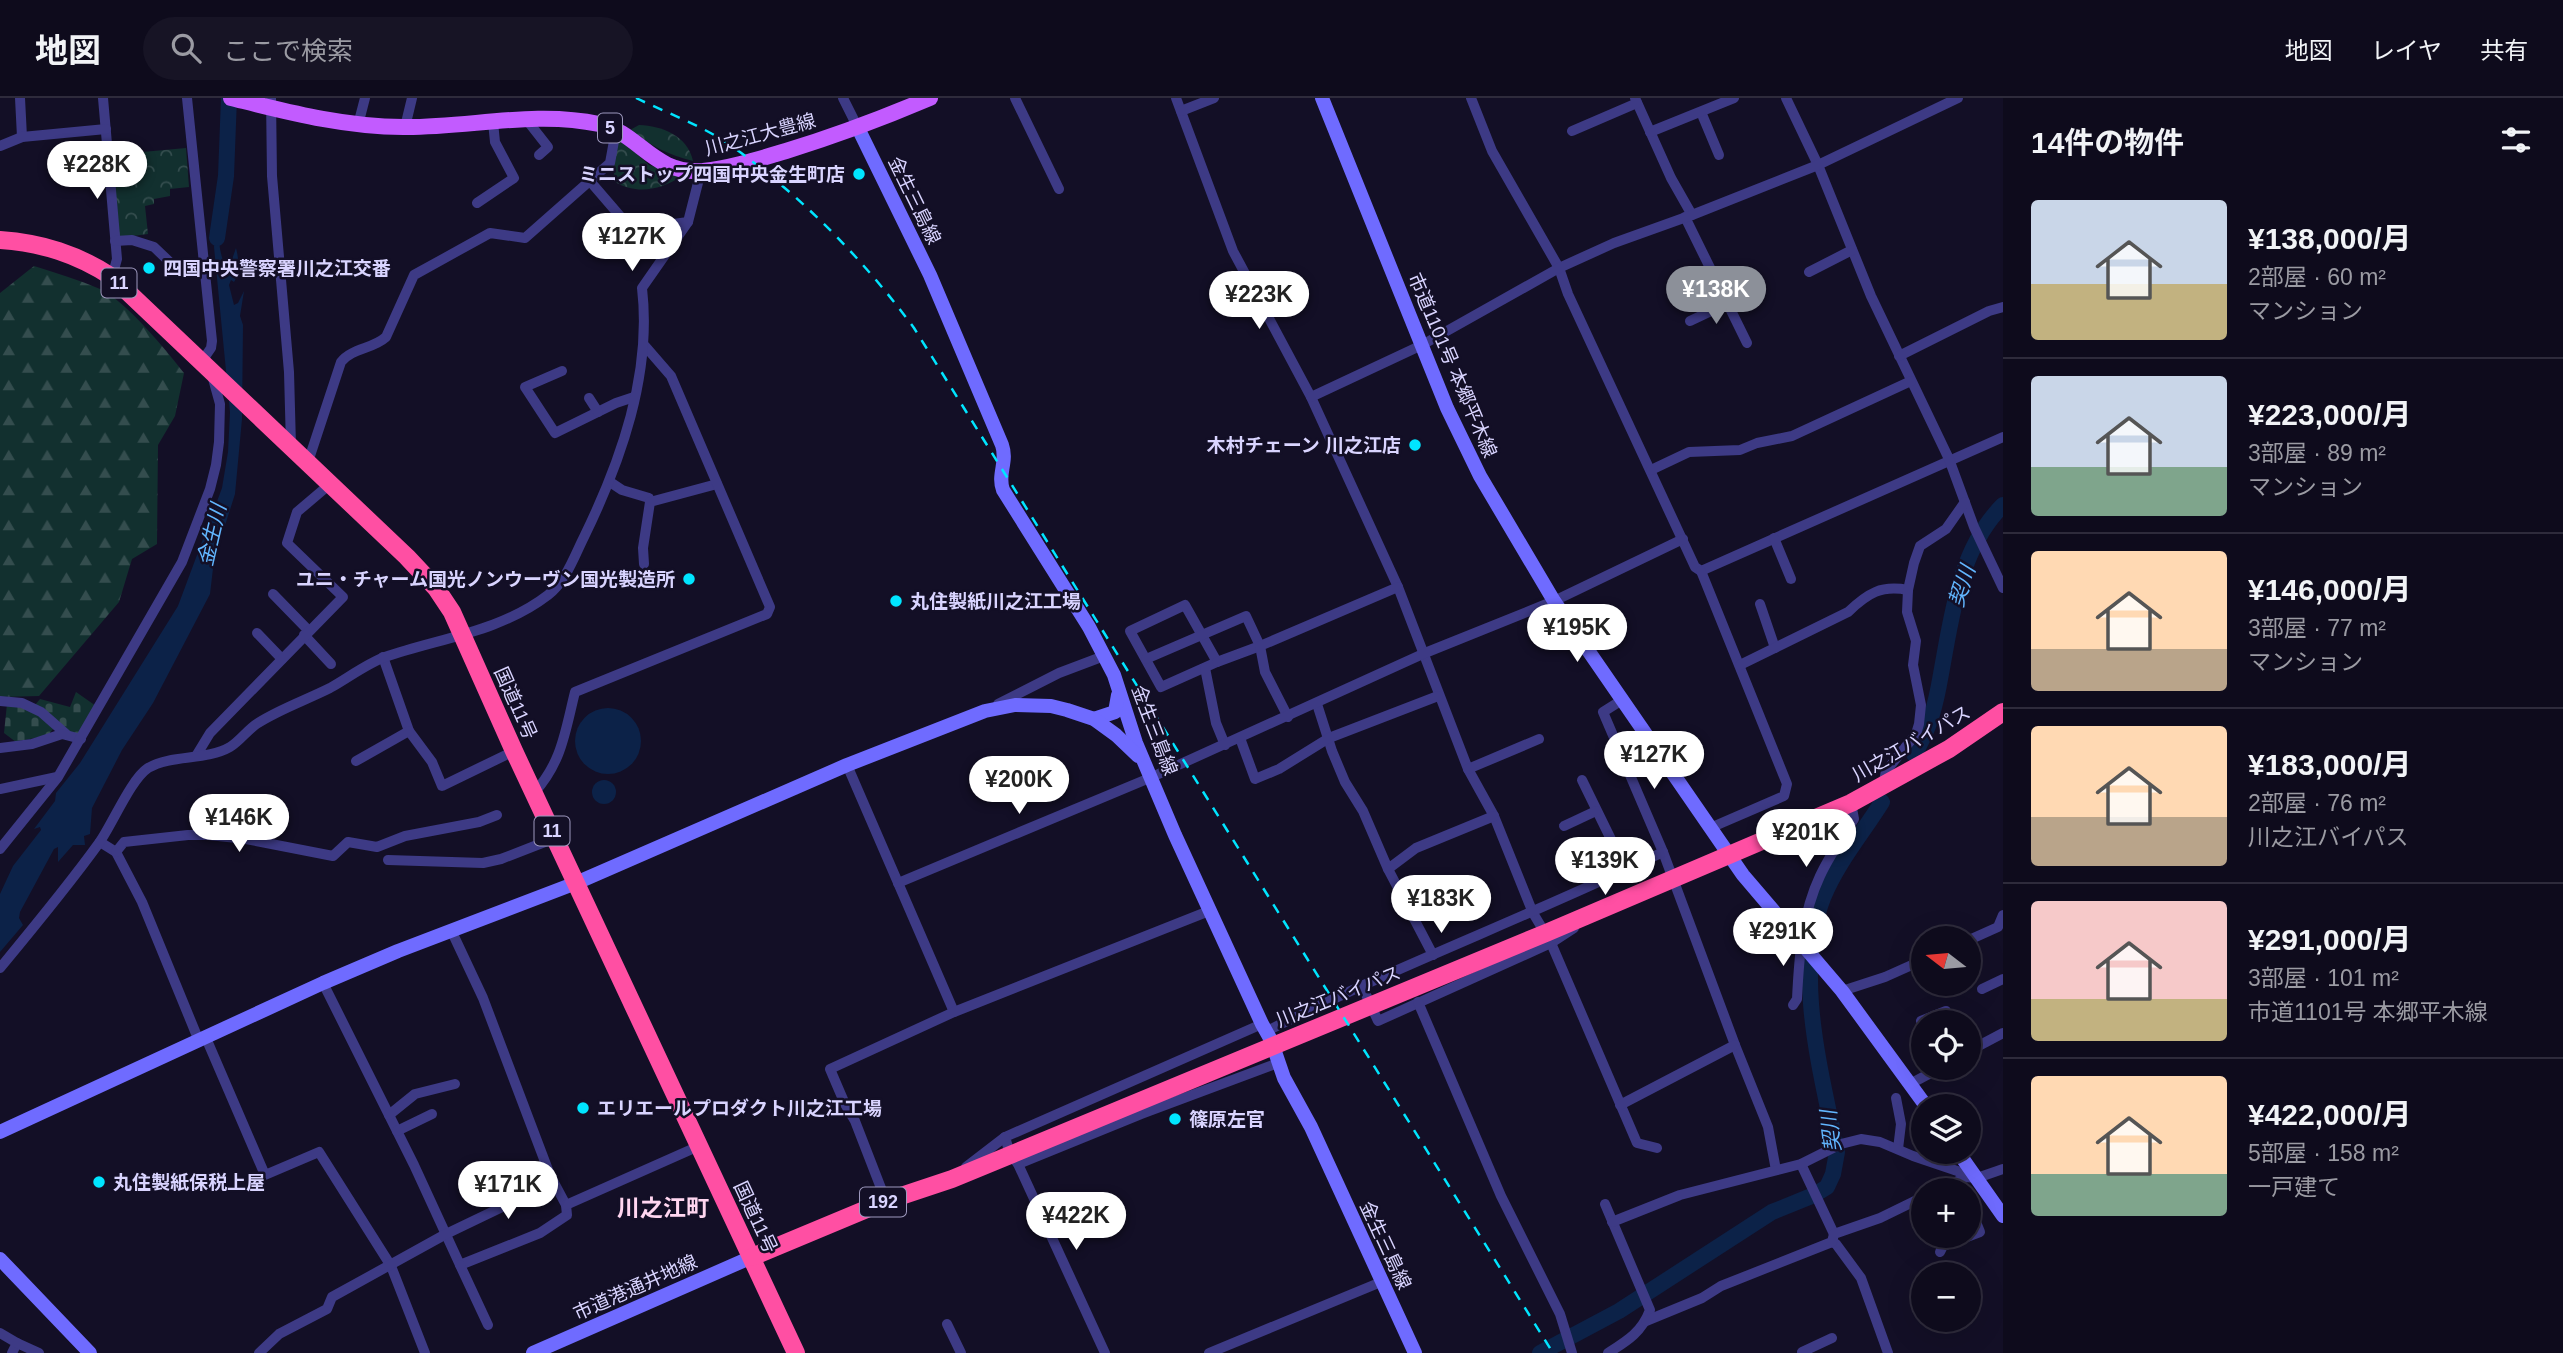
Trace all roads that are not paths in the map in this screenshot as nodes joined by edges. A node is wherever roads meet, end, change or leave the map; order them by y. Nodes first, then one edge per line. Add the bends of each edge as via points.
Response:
1 (20, 98) edge
2 (103, 98) edge
3 (187, 98) edge
4 (231, 98) edge
5 (365, 98) edge
6 (412, 98) edge
7 (843, 98) edge
8 (930, 98) edge
9 (1014, 98) edge
10 (1176, 98) edge
11 (1214, 98) edge
12 (1322, 98) edge
13 (1471, 98) edge
14 (1734, 98) edge
15 (1786, 98) edge
16 (1958, 98) edge
17 (1636, 100) edge
18 (1940, 102) edge
19 (270, 103) edge
20 (1181, 111) junction
21 (1701, 111) junction
22 (526, 119) junction
23 (494, 122) junction
24 (358, 125) junction
25 (405, 127) junction
26 (859, 128) junction
27 (106, 129) junction
28 (616, 130) junction
29 (1572, 131) dead end
30 (1650, 132) junction
31 (22, 137) junction
32 (0, 146) edge
33 (539, 155) dead end
34 (1719, 155) dead end
35 (1818, 165) junction
36 (701, 171) junction
37 (589, 180) junction
38 (1059, 189) dead end
39 (477, 203) dead end
40 (1689, 216) junction
41 (688, 222) junction
42 (632, 230) junction
43 (593, 235) dead end
44 (0, 240) edge
45 (115, 241) junction
46 (1852, 250) junction
47 (1559, 268) junction
48 (205, 270) junction
49 (1809, 271) dead end
50 (112, 277) junction
51 (1728, 303) junction
52 (2003, 307) edge
53 (1690, 321) dead end
54 (1748, 343) dead end
55 (1422, 345) junction
56 (645, 346) junction
57 (1899, 356) junction
58 (207, 366) junction
59 (562, 371) dead end
60 (1911, 382) junction
61 (634, 397) junction
62 (1311, 397) junction
63 (589, 398) dead end
64 (597, 412) junction
65 (2003, 437) edge
66 (292, 447) junction
67 (1949, 459) junction
68 (308, 462) junction
69 (1651, 470) junction
70 (610, 482) junction
71 (330, 484) junction
72 (717, 484) junction
73 (650, 502) junction
74 (1965, 502) junction
75 (1774, 538) junction
76 (1683, 539) junction
77 (644, 565) dead end
78 (1701, 571) junction
79 (1791, 579) dead end
80 (1398, 587) junction
81 (2003, 588) edge
82 (1908, 590) junction
83 (273, 594) dead end
84 (1555, 601) junction
85 (1760, 604) dead end
86 (257, 633) dead end
87 (307, 633) junction
88 (1202, 635) junction
89 (463, 636) junction
90 (1260, 646) junction
91 (1775, 648) junction
92 (1425, 653) junction
93 (1104, 656) junction
94 (383, 657) junction
95 (282, 659) junction
96 (1146, 659) junction
97 (1217, 663) junction
98 (331, 664) dead end
99 (1741, 666) junction
100 (1205, 668) junction
101 (1118, 690) junction
102 (1438, 696) junction
103 (1622, 700) junction
104 (0, 701) edge
105 (1317, 704) junction
106 (985, 711) junction
107 (2003, 712) edge
108 (1126, 715) junction
109 (1288, 717) junction
110 (1094, 719) junction
111 (1108, 729) junction
112 (409, 731) junction
113 (66, 734) junction
114 (1329, 737) junction
115 (1240, 738) junction
116 (81, 739) junction
117 (1539, 739) dead end
118 (1225, 745) junction
119 (0, 748) edge
120 (514, 751) junction
121 (196, 756) junction
122 (356, 761) dead end
123 (847, 765) junction
124 (1468, 769) junction
125 (1151, 774) junction
126 (58, 777) junction
127 (1582, 780) dead end
128 (1883, 786) junction
129 (0, 789) edge
130 (534, 793) junction
131 (1851, 803) junction
132 (1596, 811) junction
133 (498, 815) dead end
134 (1494, 816) junction
135 (1564, 826) dead end
136 (1710, 828) junction
137 (555, 838) junction
138 (100, 842) junction
139 (0, 849) edge
140 (116, 852) junction
141 (1664, 852) junction
142 (1729, 855) junction
143 (388, 860) dead end
144 (1388, 869) junction
145 (1626, 870) junction
146 (1674, 878) junction
147 (576, 883) junction
148 (898, 883) junction
149 (1209, 911) junction
150 (1533, 913) junction
151 (2003, 915) edge
152 (452, 932) junction
153 (1981, 935) edge
154 (1549, 938) junction
155 (1801, 941) junction
156 (1433, 955) junction
157 (1911, 965) edge
158 (0, 968) edge
159 (2003, 979) edge
160 (323, 983) junction
161 (1362, 986) junction
162 (1982, 989) dead end
163 (1842, 990) junction
164 (1418, 1002) junction
165 (1793, 1005) dead end
166 (954, 1012) junction
167 (1264, 1028) junction
168 (2003, 1033) edge
169 (202, 1040) junction
170 (1735, 1045) junction
171 (1981, 1045) edge
172 (1278, 1063) junction
173 (1918, 1080) edge
174 (455, 1084) dead end
175 (1910, 1084) junction
176 (1917, 1094) edge
177 (1896, 1098) dead end
178 (1619, 1105) junction
179 (432, 1114) dead end
180 (389, 1115) junction
181 (397, 1131) junction
182 (0, 1132) edge
183 (699, 1146) junction
184 (1657, 1148) dead end
185 (1898, 1149) junction
186 (1011, 1152) junction
187 (1801, 1164) junction
188 (1967, 1164) edge
189 (2003, 1169) edge
190 (1776, 1170) junction
191 (550, 1175) junction
192 (1965, 1178) edge
193 (1977, 1178) junction
194 (1981, 1184) edge
195 (886, 1201) junction
196 (1911, 1203) edge
197 (1605, 1204) dead end
198 (566, 1205) junction
199 (2003, 1216) edge
200 (1612, 1222) junction
201 (446, 1234) junction
202 (1833, 1238) junction
203 (1942, 1248) edge
204 (1940, 1252) dead end
205 (752, 1257) junction
206 (0, 1259) edge
207 (460, 1265) junction
208 (391, 1266) junction
209 (1381, 1282) junction
210 (1646, 1321) junction
211 (947, 1324) dead end
212 (488, 1325) dead end
213 (0, 1333) edge
214 (1832, 1338) dead end
215 (14, 1348) edge
216 (1571, 1349) edge
217 (1807, 1351) edge
218 (39, 1353) edge
219 (89, 1353) edge
220 (259, 1353) edge
221 (425, 1353) edge
222 (533, 1353) edge
223 (796, 1353) edge
224 (961, 1353) edge
225 (1105, 1353) edge
226 (1209, 1353) edge
227 (1415, 1353) edge
228 (1608, 1353) edge
229 (1888, 1353) edge

1 - 31 street
2 - 27 street
3 - 48 street
4 - 19 main road, 川之江大豊線 / 5
5 - 24 street
6 - 25 street
7 - 26 street
8 - 26 main road, 川之江大豊線 / 5
9 - 38 street
10 - 20 street
11 - 20 street
12 - 55 street, 市道1101号 本郷平木線
13 - 47 street via 1492,151
14 - 21 street
15 - 35 street
16 - 18 street
17 - 29 street
17 - 30 street
18 - 35 street
19 - 24 main road, 川之江大豊線 / 5
19 - 66 street
20 - 62 street via 1234,251
21 - 30 street
21 - 34 street
22 - 23 main road, 川之江大豊線 / 5
22 - 28 main road, 川之江大豊線 / 5 via 587,122
22 - 33 street via 548,147
23 - 25 main road, 川之江大豊線 / 5
23 - 39 street via 495,142 514,178
24 - 25 main road, 川之江大豊線 / 5
26 - 36 main road, 川之江大豊線 / 5
26 - 93 street, 金生三島線 via 930,275 1006,455 1003,491
27 - 31 street
27 - 45 street
28 - 36 main road, 川之江大豊線 / 5 via 662,163
28 - 37 street via 610,163
30 - 40 street
31 - 32 street
35 - 40 street
35 - 46 street
36 - 41 street
37 - 42 street
37 - 68 street via 525,238 490,233 414,275 386,337 341,362
40 - 47 street
40 - 51 street
41 - 42 street
41 - 56 street via 642,288
42 - 43 street
44 - 50 highway, 国道11号 / 11 via 52,248
45 - 48 street via 132,240 154,247 178,270
45 - 50 street
46 - 49 street
46 - 57 street
47 - 55 street
47 - 69 street
48 - 58 street via 212,341
50 - 58 highway, 国道11号 / 11
51 - 53 street
51 - 54 street
52 - 57 street
55 - 62 street
55 - 84 street, 市道1101号 本郷平木線 via 1480,476
56 - 61 street
56 - 72 street via 671,376
57 - 60 street
58 - 66 highway, 国道11号 / 11
58 - 116 street via 220,404 210,489 182,562
59 - 64 street via 525,387 555,433
60 - 67 street
60 - 69 street via 1800,433 1740,450 1689,452
61 - 64 street
61 - 70 street
62 - 80 street
63 - 64 street
65 - 67 street
66 - 68 highway, 国道11号 / 11
67 - 74 street
67 - 75 street
68 - 71 highway, 国道11号 / 11
69 - 76 street
70 - 73 street
70 - 89 street via 555,589 514,616
71 - 87 street via 297,512 287,542 343,597
71 - 89 highway, 国道11号 / 11 via 436,588
72 - 73 street
72 - 130 street via 770,607 766,614 575,692 557,761
73 - 77 street
74 - 81 street
74 - 82 street via 1947,530 1920,546
75 - 78 street
75 - 79 street
76 - 78 street
76 - 84 street
78 - 99 street
80 - 90 street
80 - 92 street
82 - 91 street via 1888,587
82 - 128 street via 1916,640 1913,665 1921,705 1919,724 1886,771
83 - 87 street
84 - 92 street
84 - 103 street, 市道1101号 本郷平木線
85 - 91 street
86 - 95 street
87 - 95 street
87 - 98 street
88 - 90 street via 1246,615
88 - 96 street
88 - 96 street via 1185,605 1130,631
88 - 97 street
89 - 94 street
89 - 120 highway, 国道11号 / 11
90 - 97 street
90 - 109 street via 1265,672
91 - 99 street
92 - 102 street
92 - 105 street
93 - 101 street, 金生三島線
93 - 106 street
94 - 112 street
94 - 121 street via 257,723 230,747
95 - 121 street via 210,733
96 - 100 street via 1161,687
97 - 100 street
99 - 136 street via 1787,784 1784,796
100 - 118 street
101 - 108 street, 金生三島線
101 - 110 street via 1115,712
102 - 114 street
102 - 124 street
103 - 136 street, 市道1101号 本郷平木線
103 - 141 street via 1603,712
104 - 113 street via 22,703 41,712
105 - 109 street
105 - 114 street
106 - 110 street via 1015,705 1051,706
106 - 123 street
107 - 128 highway, 川之江バイパス / 192
108 - 111 street via 1122,724
108 - 125 street, 金生三島線
109 - 115 street
110 - 111 street
111 - 125 street via 1135,751
112 - 120 street via 432,762 442,786
112 - 122 street
113 - 116 street
113 - 119 street
114 - 115 street via 1255,779
114 - 144 street via 1345,782
115 - 118 street
116 - 126 street
117 - 124 street
118 - 125 street
120 - 130 highway, 国道11号 / 11
121 - 138 street via 144,772
123 - 147 street
123 - 148 street
124 - 134 street
125 - 148 street
125 - 149 street, 金生三島線
126 - 129 street
126 - 139 street
127 - 132 street
128 - 131 highway, 川之江バイパス / 192
130 - 137 highway, 国道11号 / 11
131 - 142 highway, 川之江バイパス / 192
131 - 155 street via 1854,819 1812,892
132 - 135 street
132 - 145 street
133 - 140 street via 405,835 377,847 348,842 333,856 246,839 188,835 124,842
134 - 144 street via 1416,848
134 - 150 street
136 - 142 street, 市道1101号 本郷平木線
137 - 143 street via 483,863
137 - 147 highway, 国道11号 / 11
138 - 140 street
138 - 158 street
140 - 169 street
141 - 145 street
141 - 146 street
142 - 146 highway, 川之江バイパス / 192
142 - 155 street, 市道1101号 本郷平木線
144 - 156 street
145 - 150 street
146 - 154 highway, 川之江バイパス / 192 via 1584,916
146 - 170 street
147 - 152 street
147 - 183 highway, 国道11号 / 11
148 - 166 street
149 - 166 street
149 - 167 street, 金生三島線
150 - 154 street
150 - 156 street
151 - 153 street via 1998,927
152 - 160 street
152 - 191 street via 483,998
154 - 164 street
154 - 178 street
154 - 186 highway, 川之江バイパス / 192
155 - 163 street, 市道1101号 本郷平木線
155 - 165 street
156 - 161 street
157 - 163 street
159 - 162 street
160 - 169 street
160 - 180 street
161 - 164 street via 1378,1021
161 - 167 street
163 - 175 street, 市道1101号 本郷平木線
164 - 216 street via 1501,1196 1560,1314
166 - 195 street via 830,1069
167 - 172 street, 金生三島線
167 - 186 street
168 - 171 street
169 - 182 street
169 - 208 street via 265,1175 319,1152
170 - 178 street
170 - 190 street via 1768,1127
172 - 186 street via 1141,1114
172 - 209 street, 金生三島線
173 - 175 street
174 - 180 street via 415,1094
175 - 176 street, 市道1101号 本郷平木線
177 - 185 street via 1901,1124
178 - 184 street via 1637,1143
179 - 181 street
180 - 181 street
181 - 201 street
183 - 198 street
183 - 205 highway, 国道11号 / 11
185 - 187 street via 1861,1139
185 - 193 street
186 - 195 highway, 川之江バイパス / 192 via 952,1179
186 - 225 street
187 - 190 street
187 - 202 street
188 - 193 street
189 - 193 street
190 - 200 street via 1680,1195
191 - 198 street
191 - 201 street via 527,1195
192 - 193 street
194 - 199 street
195 - 205 highway, 川之江バイパス / 192
196 - 202 street
197 - 200 street
198 - 207 street via 567,1215 551,1227
200 - 210 street via 1646,1296 1650,1310
201 - 207 street
201 - 208 street
202 - 210 street
202 - 229 street via 1861,1278
203 - 204 street
205 - 222 street, 市道港通井地線
205 - 223 highway, 国道11号 / 11
206 - 219 street
207 - 212 street
208 - 220 street via 332,1297 327,1309 279,1334
208 - 221 street
209 - 226 street
209 - 227 street, 金生三島線
210 - 228 street via 1636,1335
211 - 224 street
213 - 215 street
214 - 217 street
215 - 218 street

